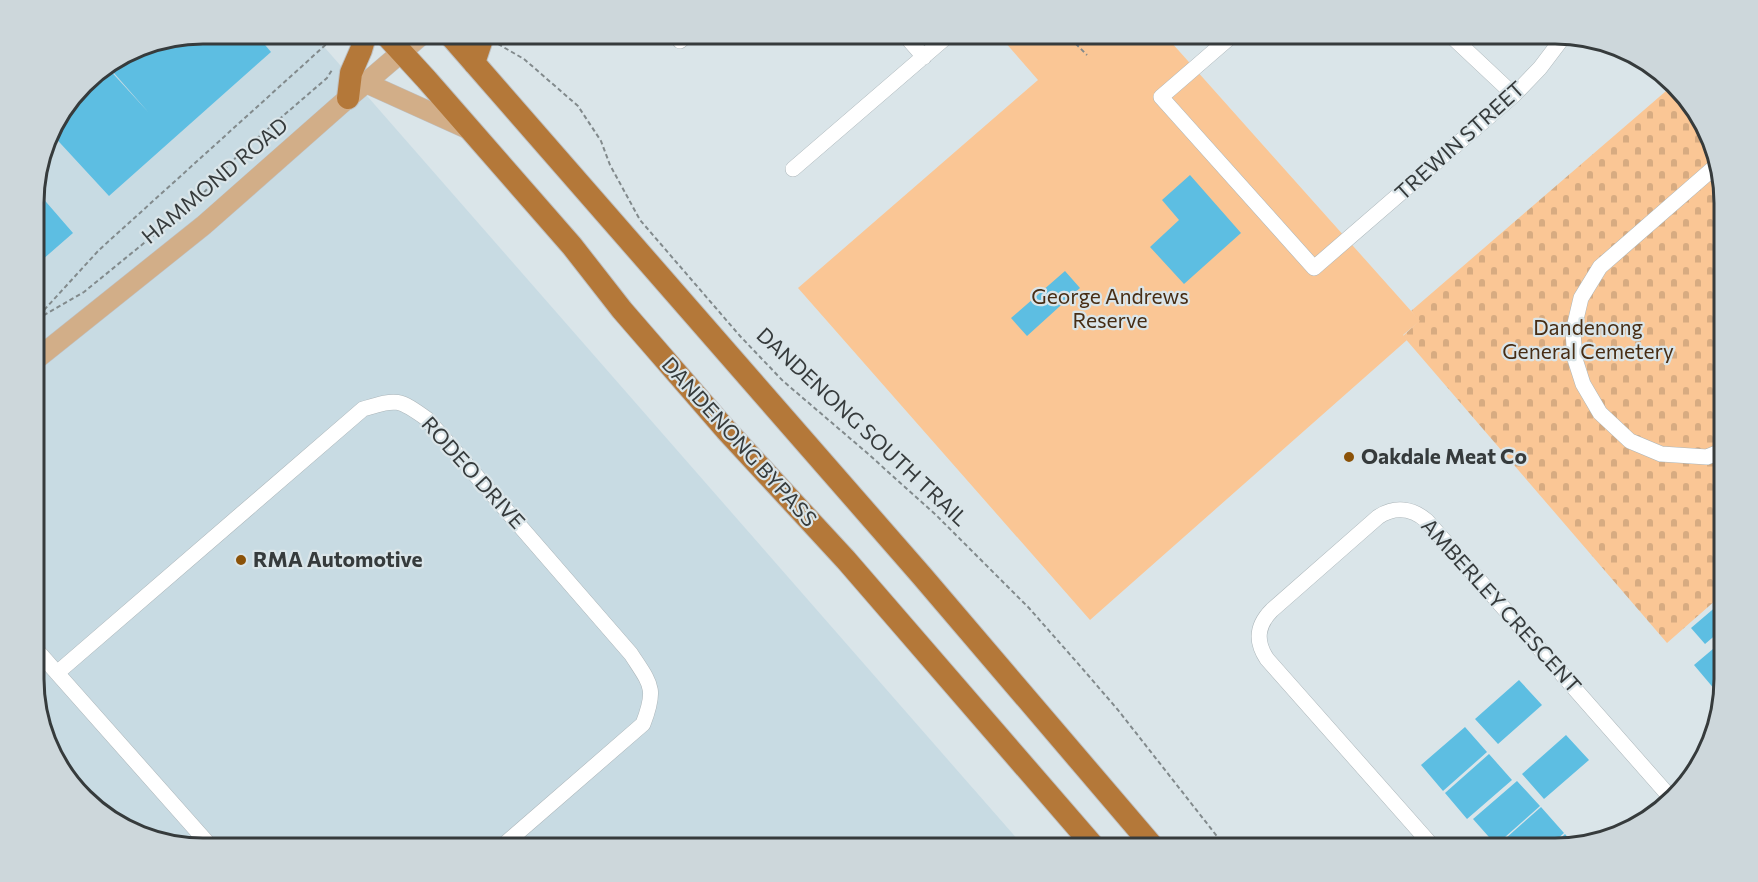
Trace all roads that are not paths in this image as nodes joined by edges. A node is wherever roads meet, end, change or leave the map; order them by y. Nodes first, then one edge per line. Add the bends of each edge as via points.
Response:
1 (359, 44) edge
2 (394, 44) edge
3 (411, 44) edge
4 (458, 44) edge
5 (480, 44) edge
6 (913, 44) edge
7 (939, 44) edge
8 (1222, 44) edge
9 (1460, 44) edge
10 (1558, 44) edge
11 (402, 52) junction
12 (924, 57) junction
13 (474, 63) junction
14 (366, 83) junction
15 (1514, 95) junction
16 (348, 98) junction
17 (470, 130) junction
18 (793, 169) dead end
19 (1711, 170) edge
20 (44, 353) edge
21 (1714, 454) edge
22 (44, 658) edge
23 (57, 673) junction
24 (1667, 792) edge
25 (203, 838) edge
26 (512, 838) edge
27 (1086, 838) edge
28 (1146, 838) edge
29 (1425, 838) edge

1 - 16 highway via 361,50 351,73
2 - 11 highway, DANDENONG BYPASS
3 - 11 main road, HAMMOND ROAD
4 - 13 highway
5 - 13 highway
6 - 12 street
7 - 12 street
8 - 15 street, TREWIN STREET via 1161,97 1314,268
9 - 15 street
10 - 15 street, TREWIN STREET
11 - 14 main road, HAMMOND ROAD
11 - 17 highway, DANDENONG BYPASS
12 - 18 street
13 - 28 highway
14 - 16 main road, HAMMOND ROAD
14 - 17 main road
16 - 20 main road, HAMMOND ROAD via 204,225
17 - 27 highway, DANDENONG BYPASS via 711,413 846,560
19 - 21 street via 1600,267 1581,298 1573,332 1575,359 1583,384 1600,413 1629,441 1660,454
22 - 23 street
23 - 25 street
23 - 26 street, RODEO DRIVE via 363,409 390,401 406,404 427,419 631,654 650,684 651,704 643,724
24 - 29 street, AMBERLEY CRESCENT via 1427,521 1411,510 1391,511 1378,517 1272,610 1261,625 1259,639 1268,659

